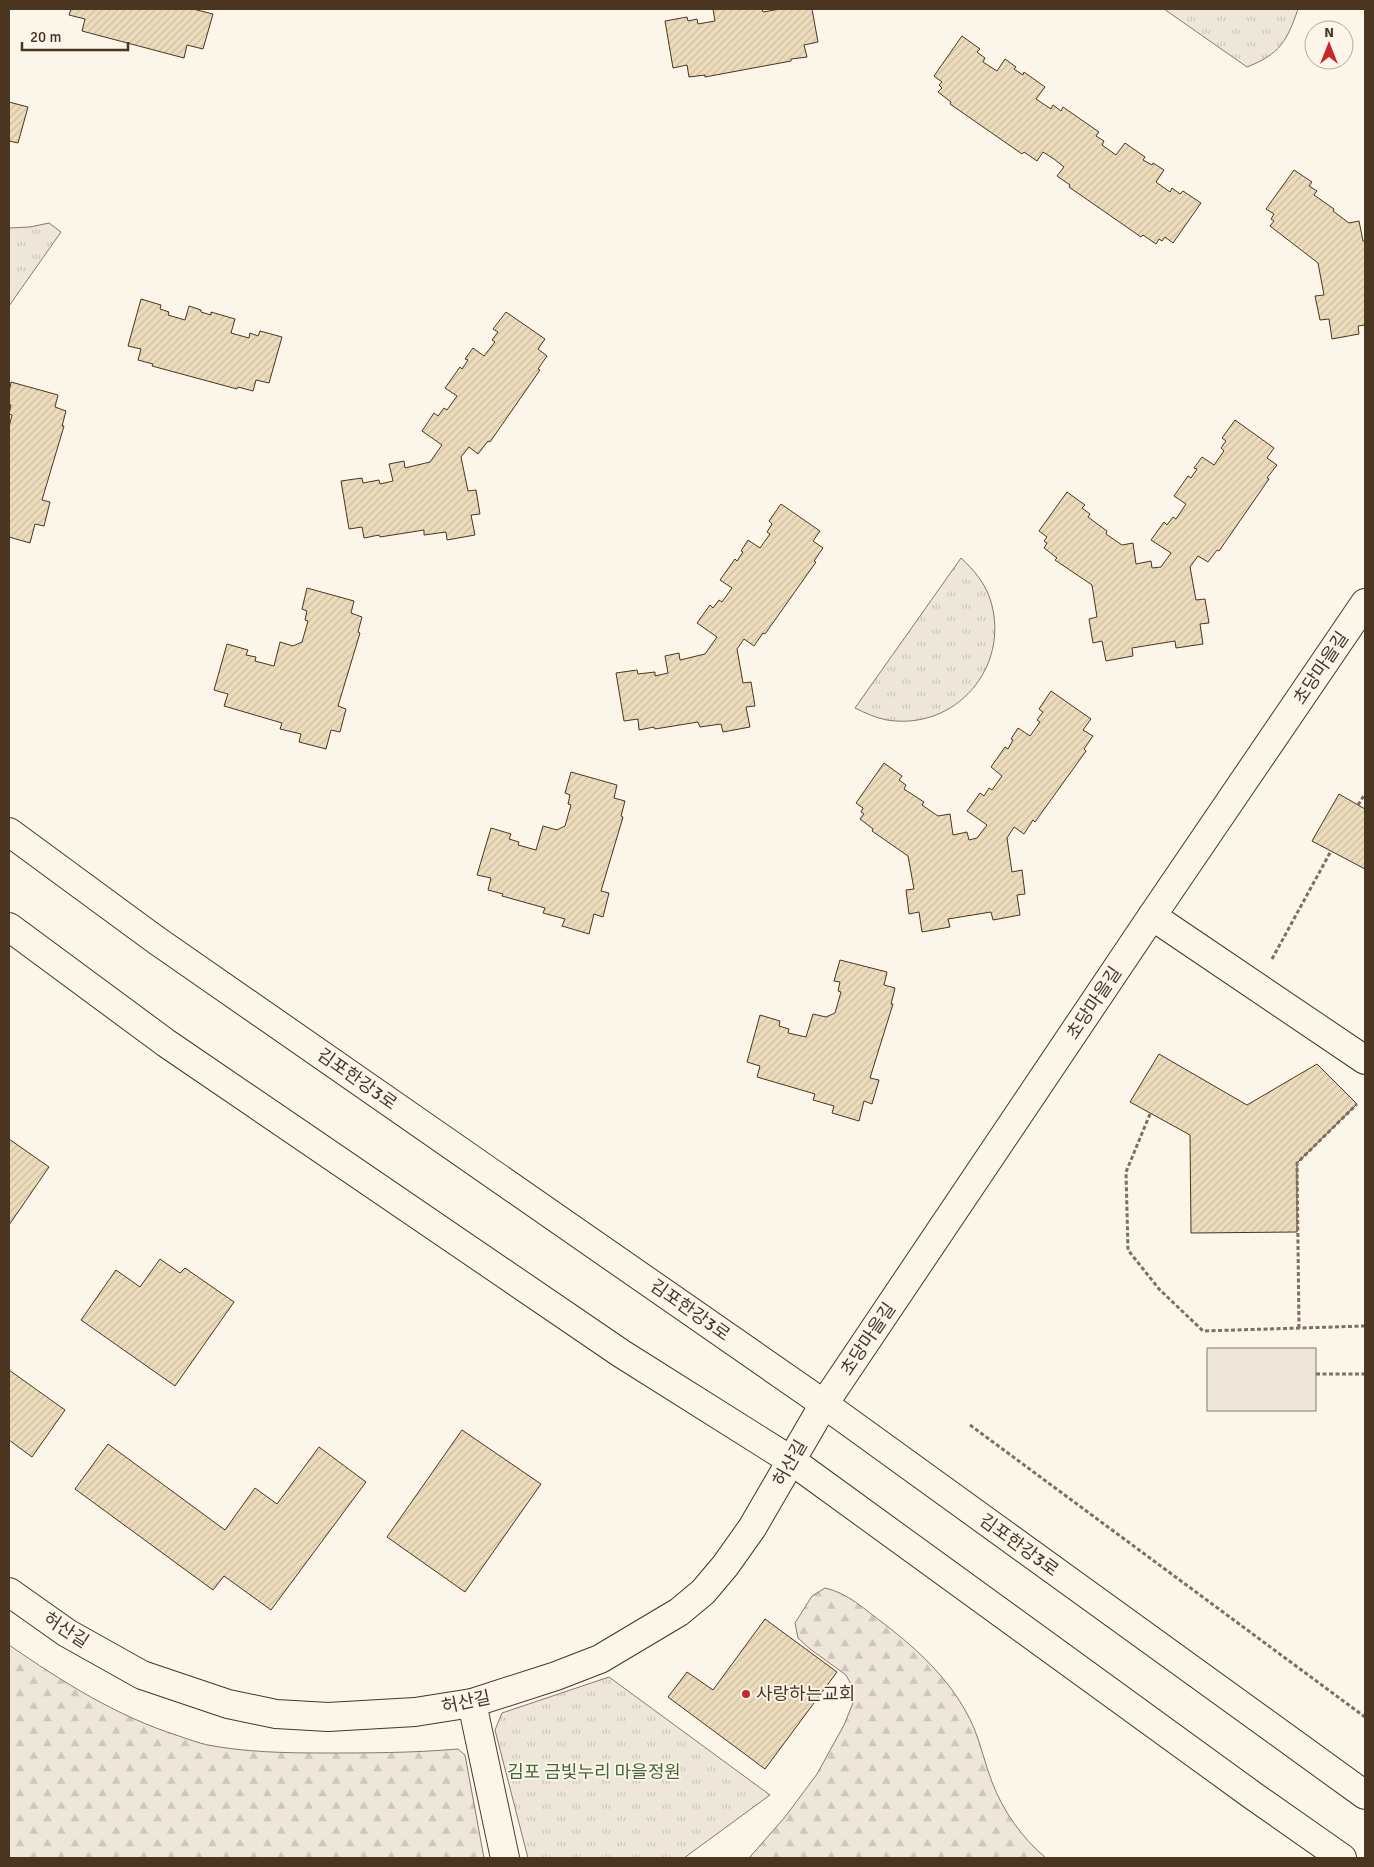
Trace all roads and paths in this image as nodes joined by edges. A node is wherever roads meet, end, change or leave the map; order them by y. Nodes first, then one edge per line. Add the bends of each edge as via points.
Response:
1 (1365, 604) edge
2 (1365, 794) edge
3 (1358, 805) dead end
4 (9, 832) edge
5 (1331, 851) dead end
6 (1152, 916) junction
7 (9, 927) edge
8 (1257, 985) junction
9 (1365, 1060) edge
10 (1357, 1104) dead end
11 (1150, 1114) dead end
12 (1365, 1326) edge
13 (1300, 1328) junction
14 (1316, 1374) dead end
15 (1365, 1374) edge
16 (824, 1404) junction
17 (970, 1425) dead end
18 (792, 1461) junction
19 (9, 1592) edge
20 (472, 1704) junction
21 (1365, 1717) edge
22 (1365, 1795) edge
23 (505, 1858) edge
24 (1342, 1858) edge

1 - 6 street, 초당마을길
2 - 3 path
4 - 16 street, 김포한강3로 via 156,940
5 - 8 path
6 - 8 street
6 - 16 street, 초당마을길
7 - 18 street via 166,1043 614,1349
8 - 9 street
10 - 13 path via 1297,1163
11 - 13 path via 1126,1172 1128,1250 1159,1289 1203,1331
12 - 13 path
14 - 15 path
16 - 18 street, 허산길
16 - 22 street, 김포한강3로
17 - 21 path
18 - 20 street, 허산길 via 725,1566 703,1592 679,1612 600,1659
18 - 24 street
19 - 20 street, 허산길 via 67,1633 142,1675 228,1704 276,1714 328,1717 415,1712
20 - 23 street

